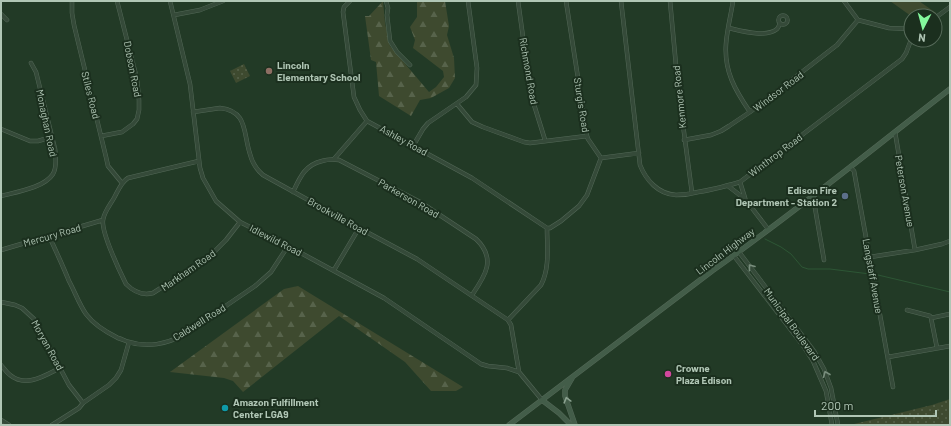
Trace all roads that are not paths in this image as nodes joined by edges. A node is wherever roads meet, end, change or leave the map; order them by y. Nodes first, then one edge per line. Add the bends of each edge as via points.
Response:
1 (72, 1) edge
2 (117, 1) edge
3 (170, 1) edge
4 (223, 1) edge
5 (350, 1) edge
6 (386, 1) edge
7 (468, 1) edge
8 (518, 1) edge
9 (566, 1) edge
10 (621, 1) edge
11 (670, 1) edge
12 (733, 1) edge
13 (844, 1) edge
14 (1, 14) edge
15 (174, 16) junction
16 (8, 20) dead end
17 (858, 20) junction
18 (780, 24) dead end
19 (729, 28) junction
20 (903, 29) edge
21 (908, 48) edge
22 (31, 64) dead end
23 (410, 65) dead end
24 (950, 89) edge
25 (457, 104) junction
26 (193, 112) junction
27 (750, 112) junction
28 (367, 121) junction
29 (1, 129) edge
30 (895, 132) junction
31 (101, 136) junction
32 (587, 136) junction
33 (52, 137) junction
34 (545, 140) junction
35 (684, 140) junction
36 (413, 146) junction
37 (639, 153) junction
38 (601, 158) junction
39 (334, 159) junction
40 (199, 161) junction
41 (850, 167) junction
42 (740, 182) junction
43 (122, 183) junction
44 (728, 186) junction
45 (293, 192) junction
46 (692, 193) junction
47 (1, 196) edge
48 (812, 196) junction
49 (745, 199) junction
50 (103, 220) junction
51 (240, 222) junction
52 (359, 228) junction
53 (547, 228) junction
54 (768, 229) junction
55 (49, 236) junction
56 (950, 241) edge
57 (288, 246) junction
58 (1, 250) edge
59 (915, 250) junction
60 (739, 252) junction
61 (734, 256) junction
62 (870, 257) junction
63 (824, 260) dead end
64 (334, 270) junction
65 (472, 295) junction
66 (1, 302) edge
67 (907, 310) dead end
68 (950, 314) edge
69 (931, 318) junction
70 (508, 320) junction
71 (129, 342) junction
72 (950, 346) edge
73 (937, 348) junction
74 (888, 357) junction
75 (1, 365) edge
76 (60, 368) junction
77 (519, 372) junction
78 (573, 376) junction
79 (893, 387) dead end
80 (542, 400) junction
81 (83, 403) junction
82 (1, 420) edge
83 (9, 425) edge
84 (52, 425) edge
85 (509, 425) edge
86 (571, 425) edge
87 (575, 425) edge
88 (832, 425) edge
89 (838, 425) edge

1 - 31 street, Stiles Road via 74,25
2 - 31 street, Dobson Road via 137,79 139,110 137,119 122,132
3 - 15 street, Idlewild Road
4 - 15 street
5 - 28 street via 343,12 354,97
6 - 23 street via 390,41
7 - 25 street via 477,77 472,91
8 - 34 street, Richmond Road via 531,95
9 - 32 street, Sturgis Road
10 - 37 street, Winthrop Road
11 - 35 street, Kenmore Road
12 - 19 street
13 - 17 street
14 - 16 street
15 - 26 street, Idlewild Road via 190,84
17 - 20 street
17 - 27 street, Windsor Road via 838,45
18 - 19 street via 777,29 763,34
19 - 27 street via 726,63 736,90
21 - 42 street, Winthrop Road via 902,59
22 - 33 street, Monaghan Road via 36,72
24 - 30 main road, Lincoln Highway
25 - 34 street via 472,122 483,127 524,142
25 - 36 street via 428,123
26 - 40 street, Idlewild Road
26 - 45 street, Brookville Road via 225,108 236,113 243,123 250,154 259,172
27 - 35 street, Windsor Road via 721,131
28 - 36 street, Ashley Road
28 - 39 street
29 - 33 street via 30,141
30 - 41 main road, Lincoln Highway
30 - 59 street, Peterson Avenue
31 - 43 street, Stiles Road via 108,166
32 - 34 street
32 - 38 street, Sturgis Road
33 - 47 street, Monaghan Road via 56,154 53,174 38,185
35 - 46 street, Kenmore Road
36 - 53 street, Ashley Road via 472,178
37 - 38 street
37 - 46 street, Winthrop Road via 643,173 651,184 675,195
38 - 53 street via 587,195 579,206 561,221
39 - 45 street via 316,162 307,168
39 - 65 street, Parkerson Road via 420,202 479,243 485,253 487,268
40 - 43 street via 128,178
40 - 51 street, Idlewild Road via 203,178 216,201
41 - 48 main road, Lincoln Highway
41 - 62 street, Langstaff Avenue via 854,171
42 - 44 street, Winthrop Road
42 - 49 street
43 - 50 street
44 - 46 street, Winthrop Road
44 - 49 street
45 - 52 street, Brookville Road
48 - 54 main road, Lincoln Highway
48 - 63 street
49 - 54 street
50 - 51 street, Markham Road via 110,247 126,284 147,295 208,258
50 - 55 street, Mercury Road
51 - 57 street, Idlewild Road
52 - 64 street
52 - 65 street, Brookville Road via 417,259
53 - 70 street via 547,267 543,280
54 - 60 main road, Lincoln Highway
55 - 58 street, Mercury Road
55 - 71 street, Caldwell Road via 87,314 102,330
56 - 59 street
57 - 64 street, Idlewild Road
57 - 71 street, Caldwell Road via 271,272 255,286 174,340 154,345
59 - 62 street
60 - 61 main road, Lincoln Highway
89 -> 60 street, Municipal Boulevard via 831,388 824,368
61 - 78 main road, Lincoln Highway
61 - 88 street, Municipal Boulevard via 813,361 826,391
62 - 74 street, Langstaff Avenue
64 - 77 street, Idlewild Road via 384,298 481,364
65 - 70 street, Brookville Road
66 - 76 street, Moryan Road via 22,308 34,319
67 - 69 street
68 - 69 street
69 - 73 street
70 - 77 street
71 - 81 street via 116,378
72 - 73 street
73 - 74 street
74 - 79 street, Langstaff Avenue
75 - 76 street via 10,375 26,381 38,379
76 - 81 street, Moryan Road
77 - 80 street
78 - 80 main road, Lincoln Highway
87 -> 78 main road via 565,396 565,390
80 - 85 main road, Lincoln Highway
80 - 86 main road
81 - 84 street
82 - 83 street

